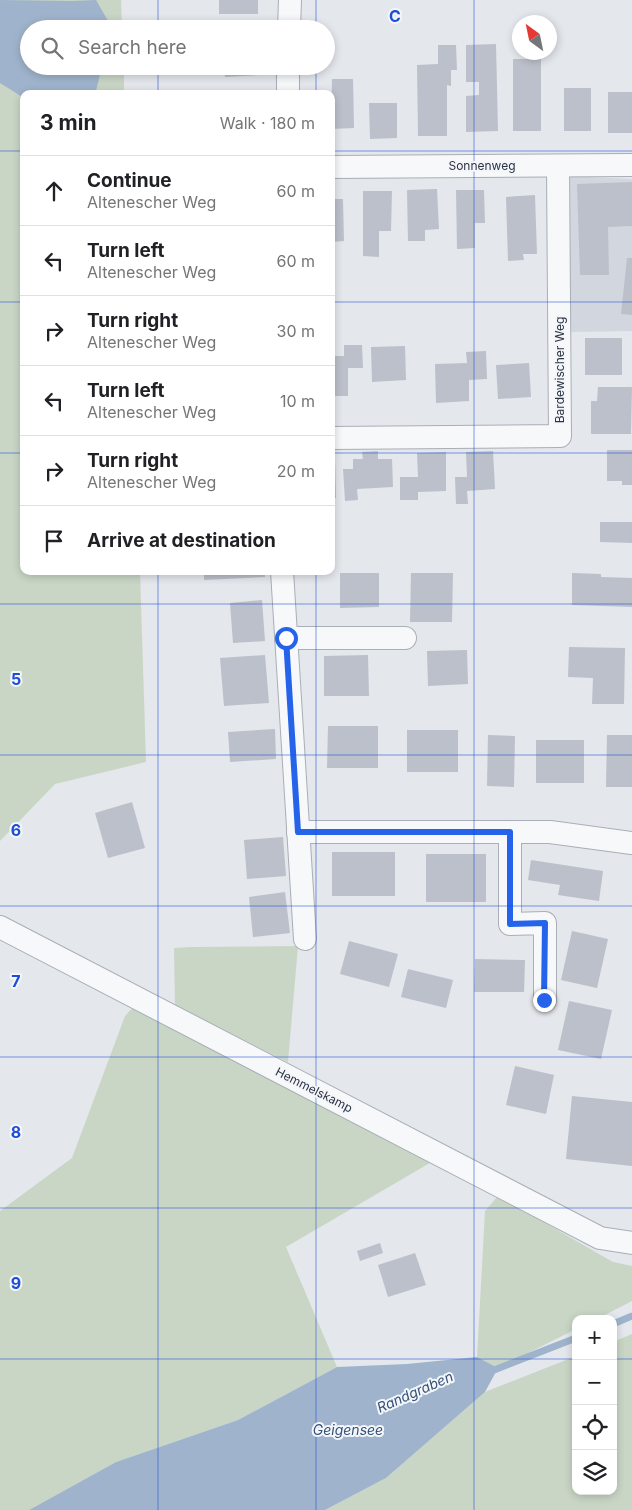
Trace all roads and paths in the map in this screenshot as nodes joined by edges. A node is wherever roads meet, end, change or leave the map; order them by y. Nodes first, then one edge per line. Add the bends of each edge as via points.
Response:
1 (290, 0) edge
2 (289, 20) edge
3 (288, 75) edge
4 (288, 90) edge
5 (632, 165) edge
6 (558, 166) junction
7 (335, 167) edge
8 (335, 438) edge
9 (282, 575) edge
10 (286, 638) junction
11 (405, 638) dead end
12 (298, 832) junction
13 (510, 832) junction
14 (632, 843) edge
15 (0, 927) edge
16 (305, 939) dead end
17 (544, 1000) dead end
18 (632, 1243) edge

1 - 2 street
3 - 4 street
5 - 6 street, Sonnenweg
6 - 7 street, Sonnenweg
6 - 8 street, Bardewischer Weg via 560,436
9 - 10 street
10 - 11 street
10 - 12 street
12 - 13 street
12 - 16 street
13 - 14 street via 550,832
13 - 17 street via 510,924 545,923
15 - 18 street, Hemmelskamp via 600,1238

